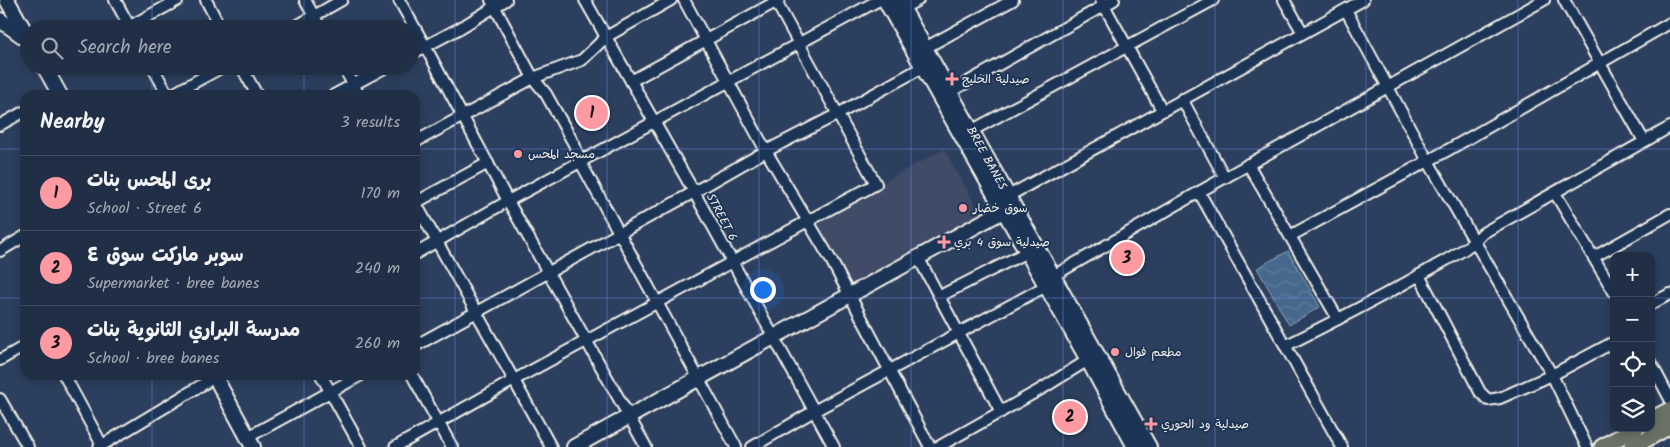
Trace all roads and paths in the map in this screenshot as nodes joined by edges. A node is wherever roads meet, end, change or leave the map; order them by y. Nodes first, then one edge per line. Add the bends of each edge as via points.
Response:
1 (7, 0) edge
2 (115, 0) edge
3 (178, 0) edge
4 (206, 0) edge
5 (305, 0) edge
6 (342, 0) edge
7 (399, 0) edge
8 (506, 0) edge
9 (585, 0) edge
10 (671, 0) edge
11 (684, 0) edge
12 (879, 0) edge
13 (885, 0) edge
14 (918, 0) edge
15 (1013, 0) edge
16 (1114, 0) edge
17 (1213, 0) edge
18 (1284, 0) edge
19 (1363, 0) edge
20 (1544, 0) edge
21 (1564, 0) edge
22 (777, 1) edge
23 (493, 3) edge
24 (1103, 3) edge
25 (901, 4) edge
26 (1346, 10) junction
27 (313, 16) junction
28 (0, 20) edge
29 (124, 20) edge
30 (142, 20) edge
31 (216, 20) edge
32 (306, 20) edge
33 (315, 20) edge
34 (410, 20) edge
35 (1670, 23) edge
36 (20, 24) edge
37 (1303, 33) junction
38 (20, 34) edge
39 (420, 37) edge
40 (606, 37) junction
41 (707, 40) junction
42 (799, 43) junction
43 (425, 46) junction
44 (1127, 46) junction
45 (925, 48) junction
46 (420, 49) edge
47 (1600, 62) junction
48 (923, 67) junction
49 (52, 75) edge
50 (158, 75) edge
51 (207, 75) edge
52 (246, 75) edge
53 (348, 75) edge
54 (371, 75) edge
55 (533, 78) junction
56 (631, 81) junction
57 (730, 82) junction
58 (354, 84) junction
59 (1387, 87) junction
60 (55, 90) edge
61 (167, 90) edge
62 (179, 90) edge
63 (254, 90) edge
64 (343, 90) edge
65 (357, 90) edge
66 (950, 92) junction
67 (1182, 99) junction
68 (1162, 110) junction
69 (20, 114) edge
70 (838, 114) junction
71 (463, 115) junction
72 (654, 123) junction
73 (0, 125) edge
74 (1670, 127) edge
75 (972, 131) junction
76 (420, 139) edge
77 (1644, 142) junction
78 (766, 151) junction
79 (1428, 161) junction
80 (488, 163) junction
81 (581, 163) junction
82 (1248, 164) junction
83 (1225, 178) junction
84 (694, 192) junction
85 (1199, 192) junction
86 (1554, 193) junction
87 (420, 200) edge
88 (508, 201) junction
89 (1006, 203) junction
90 (420, 212) edge
91 (1670, 214) edge
92 (807, 221) junction
93 (620, 233) junction
94 (1290, 236) junction
95 (20, 239) edge
96 (437, 242) junction
97 (1475, 242) junction
98 (0, 251) edge
99 (420, 251) edge
100 (1027, 252) junction
101 (918, 257) junction
102 (1594, 257) junction
103 (732, 262) junction
104 (548, 272) junction
105 (1419, 275) junction
106 (1050, 281) junction
107 (1610, 285) edge
108 (1670, 294) edge
109 (850, 295) junction
110 (940, 296) junction
111 (658, 302) junction
112 (1655, 302) edge
113 (476, 312) junction
114 (1338, 319) junction
115 (958, 332) junction
116 (773, 337) junction
117 (587, 341) junction
118 (420, 343) edge
119 (1610, 344) edge
120 (1285, 346) junction
121 (20, 348) edge
122 (1, 356) edge
123 (1088, 360) junction
124 (888, 370) junction
125 (1655, 371) edge
126 (1552, 375) junction
127 (699, 378) junction
128 (67, 380) edge
129 (207, 380) edge
130 (216, 380) edge
131 (324, 380) edge
132 (352, 380) edge
133 (415, 380) edge
134 (514, 380) junction
135 (330, 392) junction
136 (0, 399) edge
137 (1670, 399) edge
138 (1670, 410) edge
139 (814, 411) junction
140 (1001, 412) junction
141 (629, 417) junction
142 (1655, 418) edge
143 (438, 423) junction
144 (1670, 426) edge
145 (1629, 432) edge
146 (250, 442) edge
147 (100, 446) edge
148 (28, 447) edge
149 (361, 447) edge
150 (395, 447) edge
151 (452, 447) edge
152 (551, 447) edge
153 (574, 447) edge
154 (646, 447) edge
155 (736, 447) edge
156 (752, 447) edge
157 (834, 447) edge
158 (930, 447) edge
159 (938, 447) edge
160 (1135, 447) edge
161 (1149, 447) edge
162 (1342, 447) edge
163 (1587, 447) edge
164 (1602, 447) edge
165 (1632, 447) edge

1 - 36 main road
2 - 29 street
3 - 30 street
4 - 31 street
5 - 27 street
6 - 27 street
7 - 34 street
8 - 23 street
9 - 40 street, STREET 6
10 - 40 street
11 - 41 street
12 - 42 street
13 - 48 main road, BREE BANES
14 - 25 street
15 - 45 street
16 - 24 street
17 - 44 street
18 - 37 street
19 - 26 street
20 - 59 street
21 - 47 street
22 - 41 street
22 - 42 street
23 - 43 street via 460,28
23 - 55 street
24 - 44 street
24 - 66 street
25 - 45 main road, BREE BANES
26 - 37 street
26 - 59 street
27 - 32 street
27 - 33 street
28 - 38 main road
35 - 47 street
37 - 67 street
39 - 43 street
40 - 55 street via 582,60
40 - 56 street, STREET 6
41 - 56 street
41 - 57 street
42 - 57 street
42 - 70 street
43 - 46 street
43 - 71 street
44 - 68 street
44 - 75 street
45 - 66 main road, BREE BANES
47 - 77 street
47 - 79 street
48 - 70 street
48 - 89 main road, BREE BANES
49 - 60 main road
50 - 61 street
51 - 62 street
52 - 63 street
53 - 58 street
54 - 58 street
55 - 71 street
55 - 81 street via 546,94
56 - 72 street, STREET 6
57 - 72 street
57 - 78 street
58 - 64 street
58 - 65 street
59 - 79 street
59 - 82 street
66 - 75 main road, BREE BANES
67 - 68 street
67 - 83 street
68 - 89 street
69 - 73 street
70 - 78 street
70 - 92 street via 876,184
71 - 76 street
71 - 80 street
72 - 81 street
72 - 84 street, STREET 6
74 - 77 street
75 - 89 main road, BREE BANES
77 - 86 street
78 - 84 street
78 - 92 street
79 - 94 street
79 - 97 street
80 - 87 street
80 - 88 street
81 - 88 street
81 - 93 street
82 - 83 street
82 - 94 street
83 - 85 street
84 - 93 street
84 - 103 street, STREET 6
85 - 106 street
85 - 120 street
86 - 97 street via 1482,233
86 - 102 street
88 - 96 street
88 - 104 street
89 - 100 main road, BREE BANES
89 - 101 main road
89 - 106 main road, BREE BANES
90 - 96 street
91 - 102 street
92 - 103 street
92 - 109 street
93 - 104 street
93 - 111 street
94 - 114 street
95 - 98 street
96 - 99 street
96 - 113 street
97 - 105 street
97 - 126 street
100 - 106 main road, BREE BANES
100 - 110 street
101 - 109 main road
101 - 110 street
102 - 107 street
103 - 111 street
103 - 116 street, STREET 6
104 - 113 street
104 - 117 street
105 - 114 street
105 - 126 street via 1480,392 1488,400 1500,398
106 - 115 street
106 - 123 main road, BREE BANES
106 - 161 main road, BREE BANES
108 - 112 street
109 - 116 main road
109 - 124 street
110 - 115 street
111 - 117 street
111 - 127 street
113 - 118 street
113 - 134 street
114 - 120 street
115 - 124 street
115 - 140 street
116 - 127 main road
116 - 139 street, STREET 6
117 - 134 street
117 - 141 street
119 - 126 street
120 - 162 street
121 - 122 street
123 - 140 street
123 - 160 main road, BREE BANES
124 - 139 street
124 - 158 street
125 - 137 street
126 - 163 street
127 - 141 main road
127 - 155 street
128 - 147 street
129 - 147 street
130 - 146 main road
131 - 135 street
132 - 135 street
133 - 143 street
134 - 143 street
134 - 152 street
135 - 146 street
135 - 149 street
136 - 148 street
138 - 142 main road
139 - 156 street
139 - 157 street, STREET 6
140 - 159 street
141 - 153 main road
141 - 154 street
143 - 150 street
143 - 151 street
144 - 165 main road
145 - 164 main road

